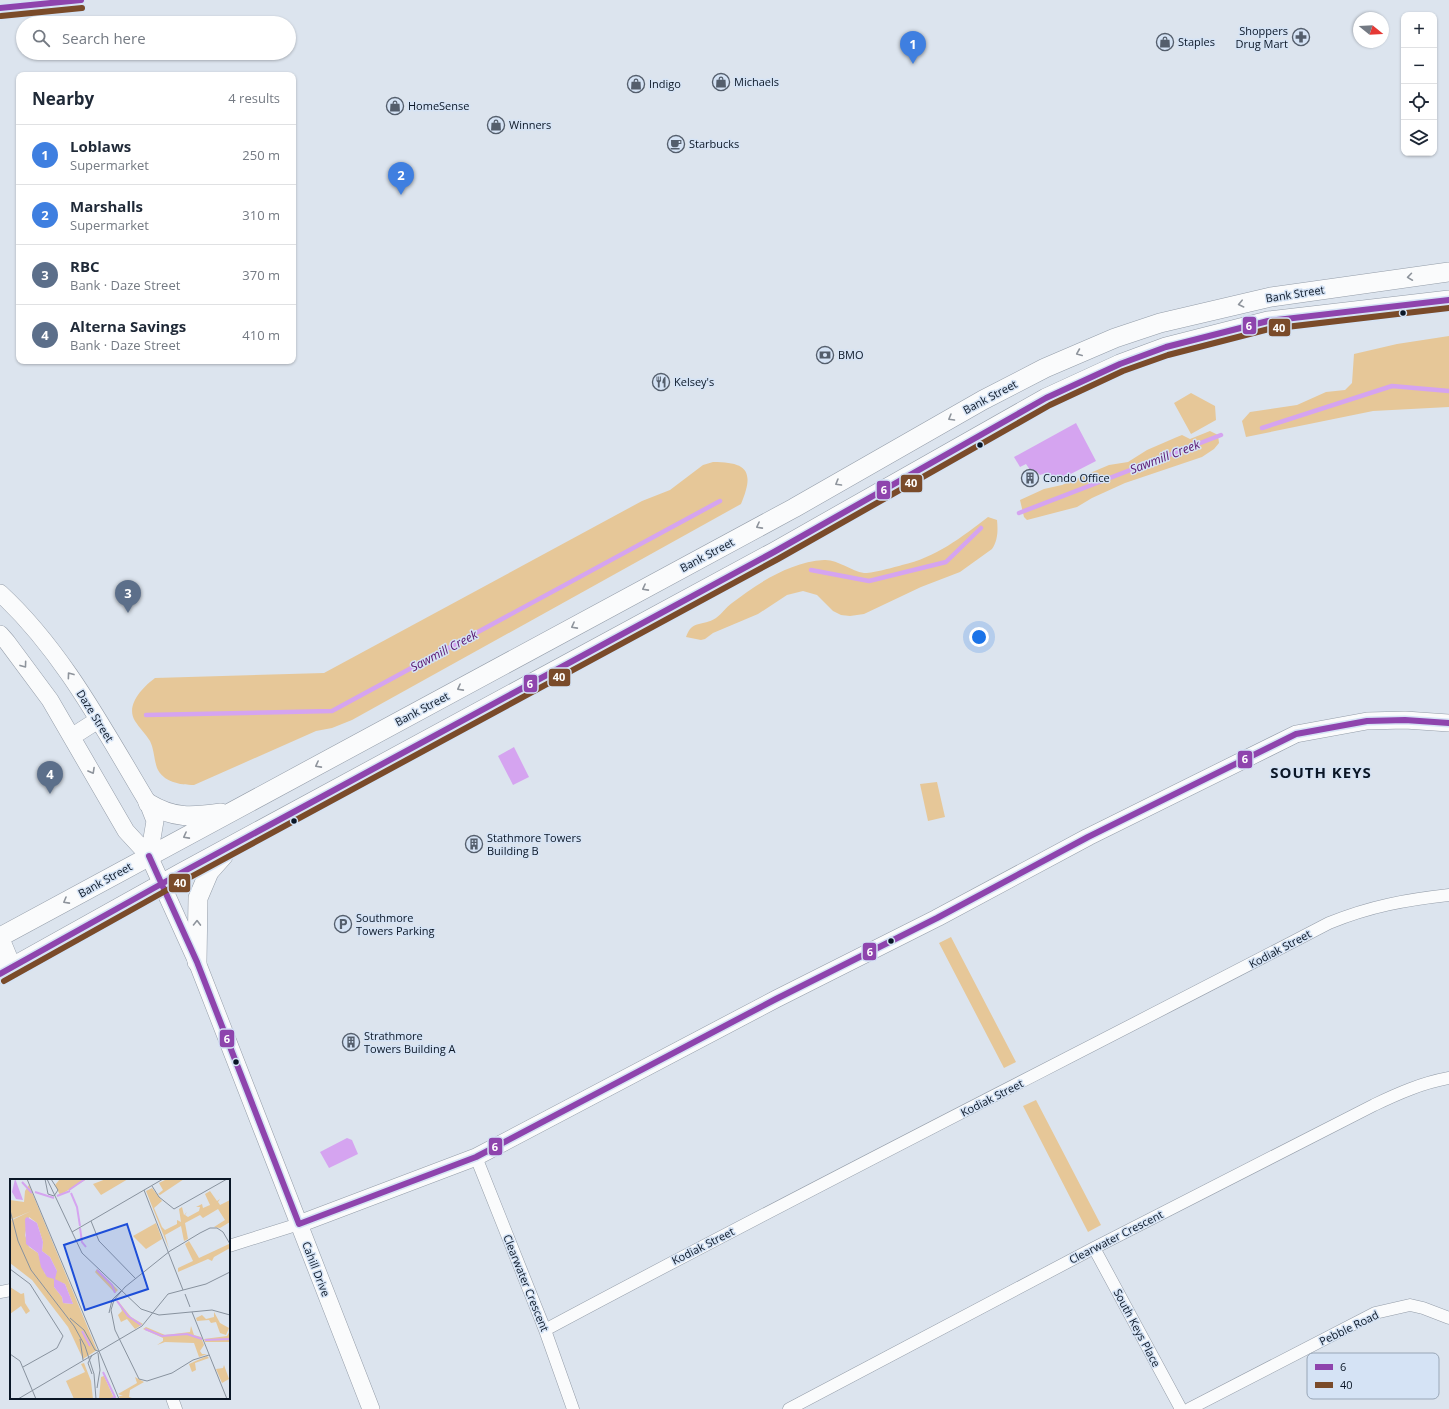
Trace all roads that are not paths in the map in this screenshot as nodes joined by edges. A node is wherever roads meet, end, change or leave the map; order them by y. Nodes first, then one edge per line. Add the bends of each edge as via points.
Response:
1 (1449, 272) edge
2 (1449, 300) edge
3 (794, 508) junction
4 (805, 533) junction
5 (0, 593) edge
6 (0, 634) edge
7 (98, 720) junction
8 (1449, 723) edge
9 (72, 736) junction
10 (148, 803) junction
11 (233, 811) junction
12 (233, 846) junction
13 (149, 856) junction
14 (162, 884) junction
15 (1449, 895) edge
16 (0, 938) edge
17 (197, 962) junction
18 (6, 971) edge
19 (1449, 1078) edge
20 (476, 1157) junction
21 (299, 1224) junction
22 (230, 1246) edge
23 (1094, 1248) junction
24 (10, 1290) edge
25 (0, 1292) edge
26 (1449, 1318) edge
27 (545, 1330) junction
28 (172, 1399) edge
29 (176, 1409) edge
30 (371, 1409) edge
31 (574, 1409) edge
32 (789, 1409) edge
33 (1181, 1409) edge
34 (1189, 1409) edge

1 -> 3 main road, Bank Street via 1271,297 1160,322 1115,338 1045,368 983,400
2 - 4 main road, Bank Street via 1268,321 1166,347 1120,364 1046,398
3 - 4 main road
3 -> 11 main road, Bank Street
4 - 12 main road, Bank Street
7 -> 5 street, Daze Street via 72,678 38,632
6 -> 9 street via 50,700
7 - 9 street
7 - 10 street, Daze Street
8 - 20 street via 1405,720 1367,722 1296,734 1088,837
9 -> 13 street via 126,831
10 - 11 main road via 169,814 185,816
10 - 13 street, Daze Street via 155,821
11 -> 13 main road, Bank Street
12 - 14 main road, Bank Street
17 -> 12 main road via 198,898 208,872
13 - 14 street
13 -> 16 main road, Bank Street
14 - 17 street, Cahill Drive
14 - 18 main road, Bank Street
15 - 27 street, Kodiak Street via 1397,901 1359,911 1329,923 677,1259
16 - 18 main road
17 - 21 street, Cahill Drive
19 - 23 street, Clearwater Crescent via 1429,1082 1374,1105
20 - 21 street
20 - 27 street, Clearwater Crescent
21 - 22 street
21 - 30 street, Cahill Drive
23 - 32 street, Clearwater Crescent
23 - 33 street, South Keys Place
24 - 25 street
26 - 34 street, Pebble Road via 1410,1305 1375,1313
27 - 31 street, Clearwater Crescent
28 - 29 street

